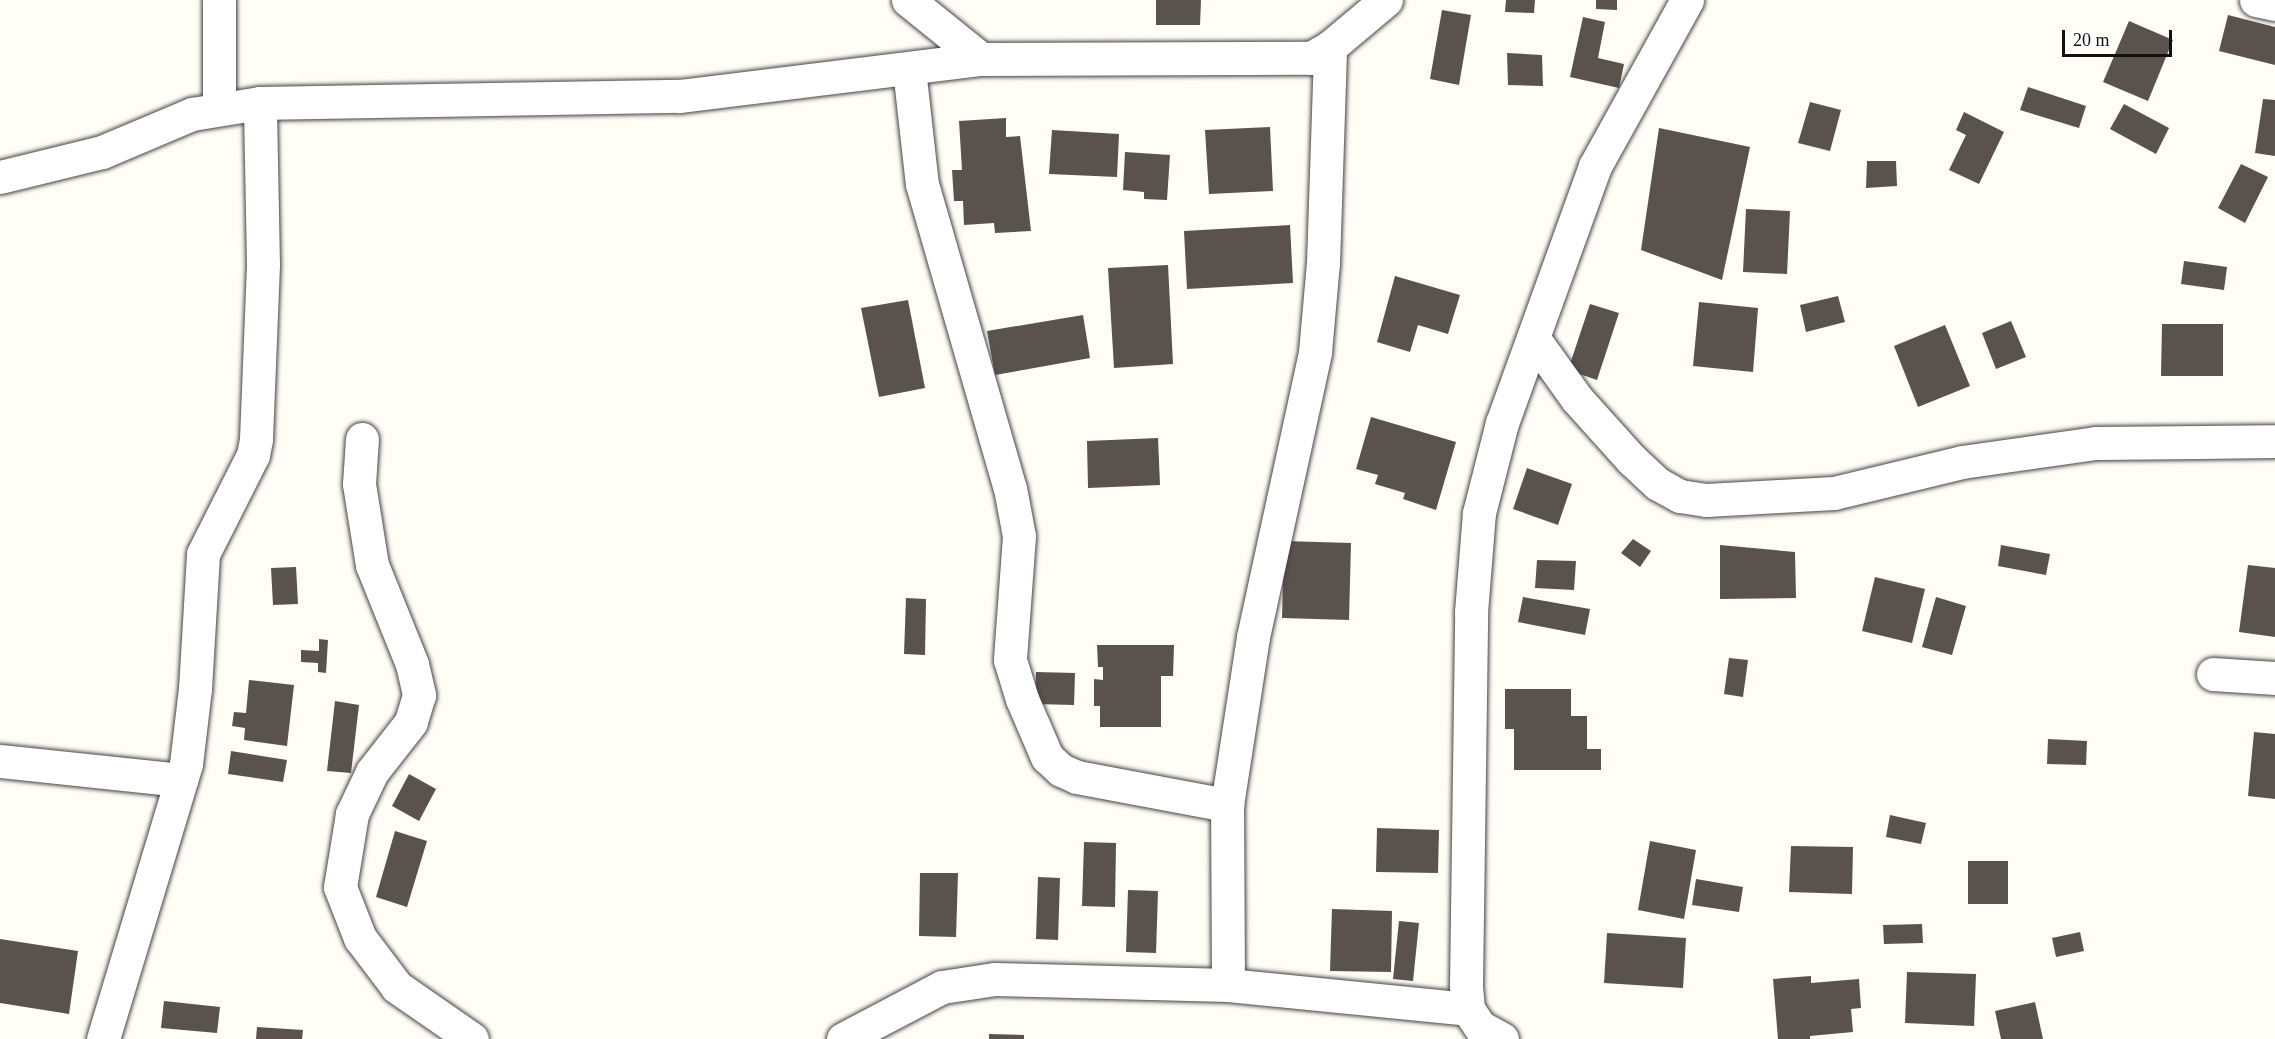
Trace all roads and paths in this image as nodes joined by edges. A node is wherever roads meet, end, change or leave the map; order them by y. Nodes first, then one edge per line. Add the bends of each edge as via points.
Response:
1 (219, 0) edge
2 (908, 0) edge
3 (1386, 0) edge
4 (1687, 0) edge
5 (2256, 0) edge
6 (2275, 4) edge
7 (1330, 47) junction
8 (981, 60) junction
9 (909, 69) junction
10 (260, 103) junction
11 (219, 108) junction
12 (0, 177) edge
13 (1534, 339) junction
14 (362, 439) dead end
15 (2275, 441) edge
16 (2213, 674) dead end
17 (2275, 678) edge
18 (0, 761) edge
19 (181, 780) junction
20 (1227, 804) junction
21 (1228, 985) junction
22 (1468, 1009) junction
23 (103, 1039) edge
24 (472, 1039) edge
25 (843, 1039) edge
26 (1502, 1039) edge

1 - 11 street
2 - 8 street
3 - 7 street
4 - 13 street via 1595,166
5 - 6 street
7 - 8 street via 1311,58 1289,60
7 - 20 street via 1323,263 1315,352 1253,637
8 - 9 street
9 - 10 street via 679,96
9 - 20 street via 922,184 1010,488 1019,536 1010,660 1047,757 1061,770 1077,777
10 - 11 street
10 - 19 street via 263,265 256,439 253,455 203,554 191,741
11 - 12 street via 192,114 102,152
13 - 15 street via 1577,399 1632,460 1658,484 1680,496 1706,500 1834,493 1962,462 2096,443
13 - 22 street via 1488,472 1475,555
14 - 24 street via 359,484 372,565 412,664 419,695 411,722 372,771 351,814 340,887 360,938 397,987
16 - 17 street
18 - 19 street
19 - 23 street
20 - 21 street
21 - 22 street
21 - 25 street via 995,979 942,987
22 - 26 street via 1480,1027

